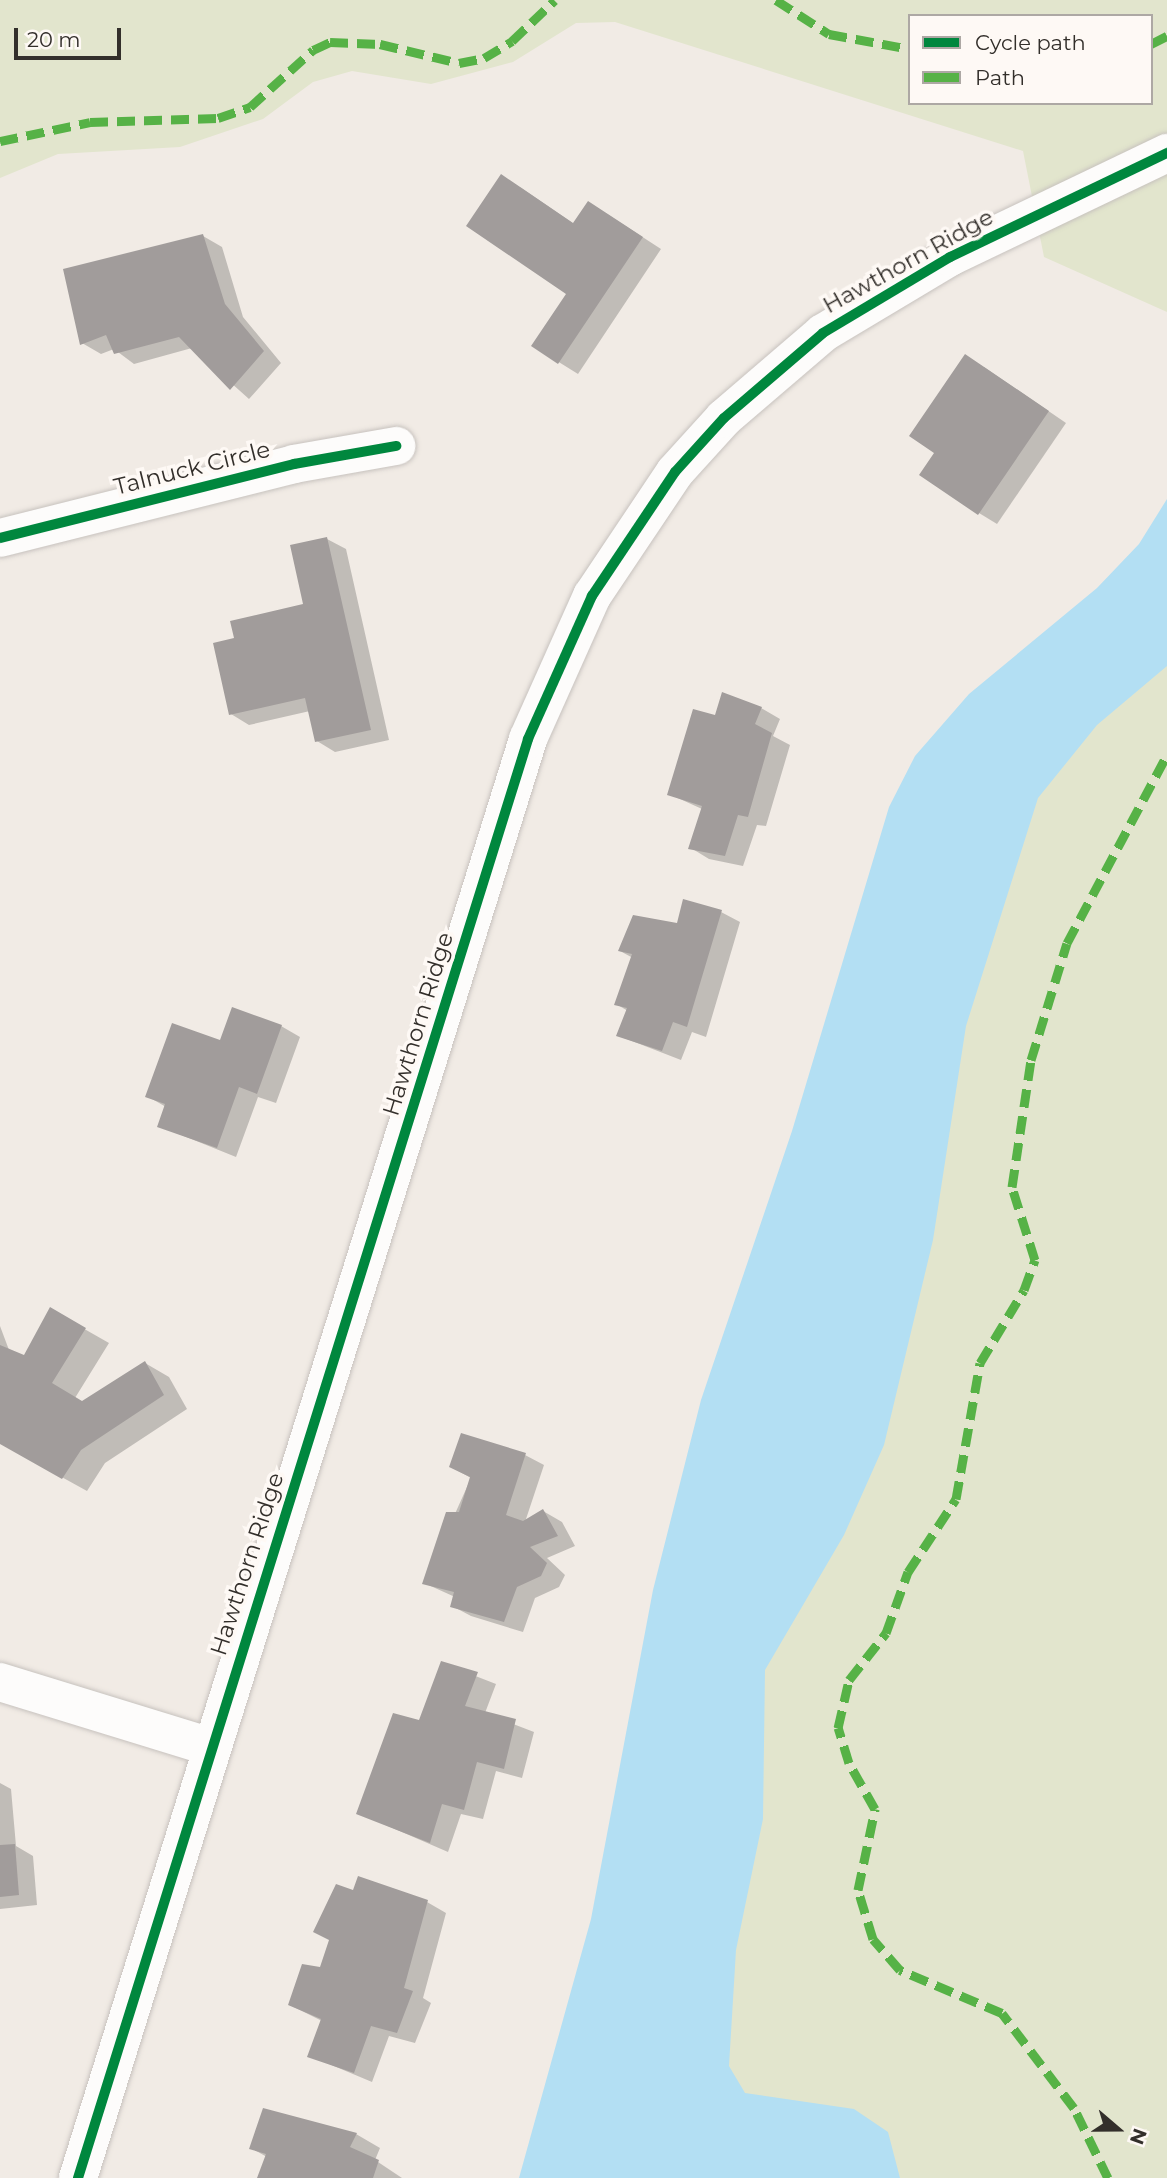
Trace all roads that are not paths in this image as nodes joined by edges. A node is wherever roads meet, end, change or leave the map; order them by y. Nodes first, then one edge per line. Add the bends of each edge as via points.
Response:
1 (1167, 153) edge
2 (396, 446) dead end
3 (0, 538) edge
4 (0, 1682) edge
5 (211, 1746) junction
6 (78, 2178) edge

1 - 5 street, Hawthorn Ridge via 950,257 823,332 716,427 611,563 528,739
2 - 3 street, Talnuck Circle via 294,464
4 - 5 street
5 - 6 street, Hawthorn Ridge

